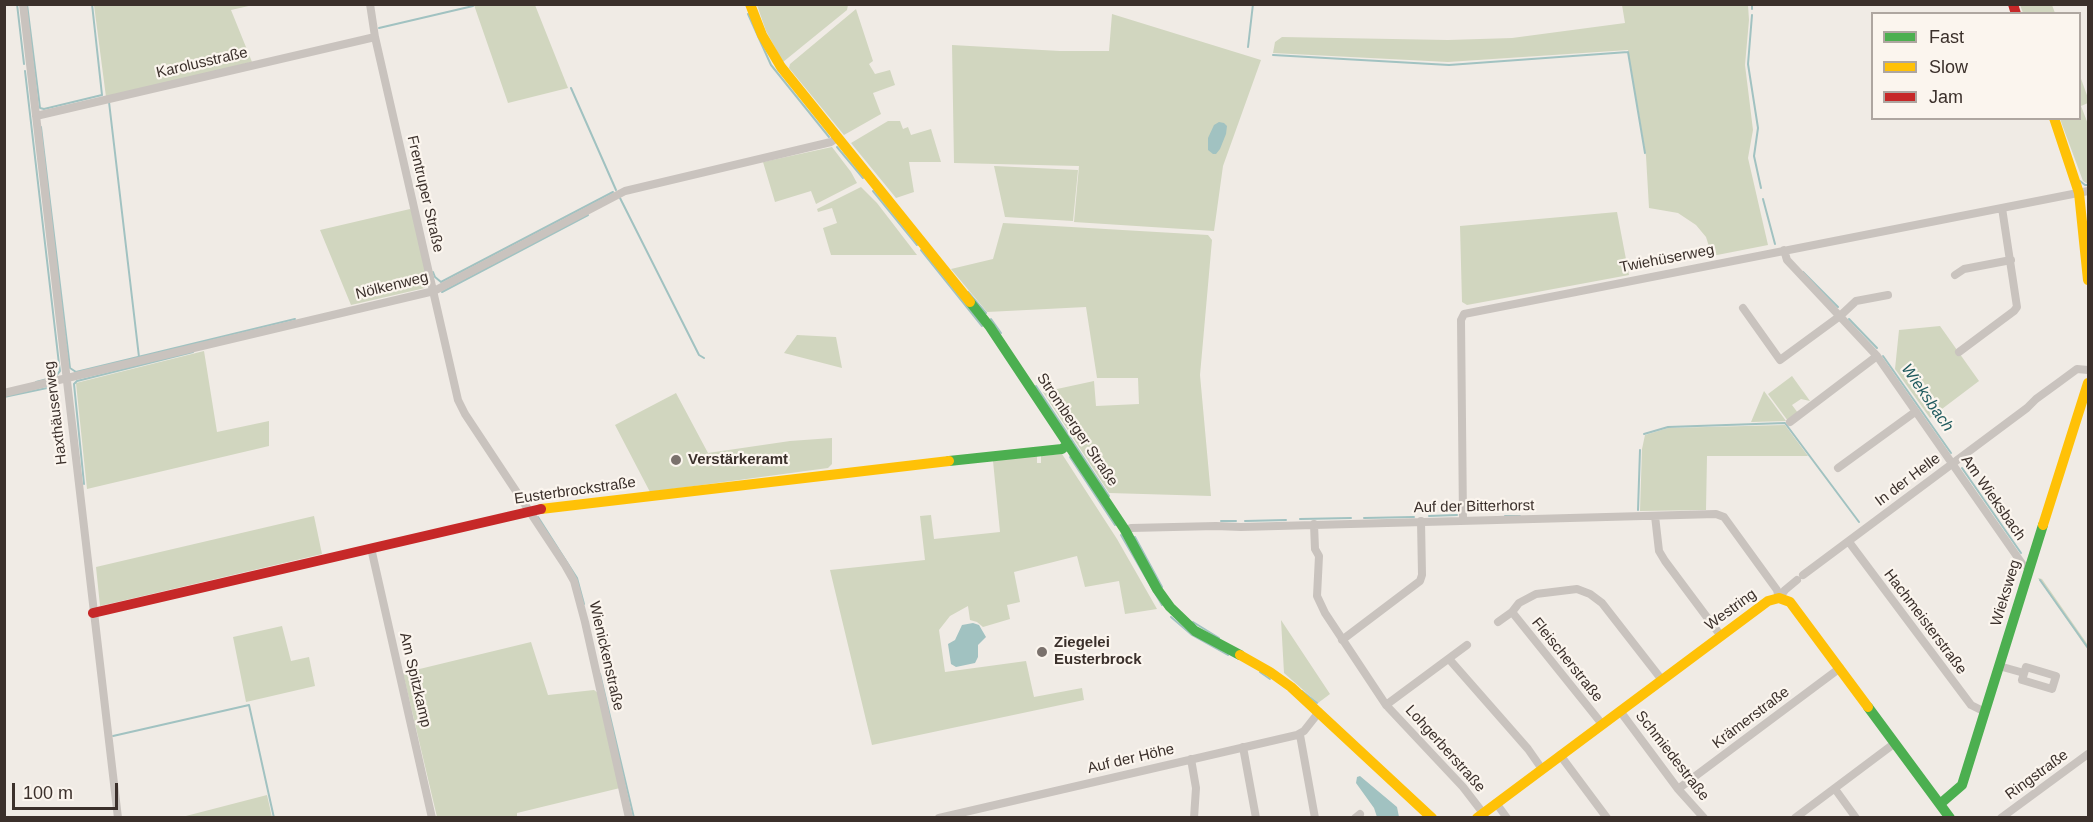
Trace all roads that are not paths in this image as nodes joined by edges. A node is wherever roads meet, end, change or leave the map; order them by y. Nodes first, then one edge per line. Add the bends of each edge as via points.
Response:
1 (23, 4) edge
2 (370, 4) edge
3 (750, 4) edge
4 (375, 37) junction
5 (36, 116) junction
6 (2055, 120) edge
7 (837, 138) junction
8 (2084, 192) edge
9 (2002, 208) junction
10 (1784, 250) junction
11 (2011, 260) junction
12 (1955, 275) dead end
13 (2088, 280) edge
14 (434, 291) junction
15 (1888, 295) dead end
16 (1743, 308) dead end
17 (1840, 316) junction
18 (1959, 352) dead end
19 (1877, 356) junction
20 (2088, 370) edge
21 (65, 379) junction
22 (2088, 383) edge
23 (4, 393) edge
24 (1916, 412) junction
25 (1790, 422) dead end
26 (1068, 444) junction
27 (1952, 464) junction
28 (1839, 468) dead end
29 (529, 512) junction
30 (1655, 516) junction
31 (1463, 520) junction
32 (1421, 521) junction
33 (1314, 524) junction
34 (1125, 530) junction
35 (1849, 542) junction
36 (370, 548) junction
37 (2030, 567) junction
38 (1779, 598) junction
39 (1512, 612) junction
40 (93, 613) junction
41 (1498, 622) dead end
42 (1721, 636) junction
43 (1342, 640) junction
44 (1467, 645) dead end
45 (1449, 659) junction
46 (1999, 666) junction
47 (1840, 668) junction
48 (2024, 673) dead end
49 (1662, 680) junction
50 (1386, 705) junction
51 (1620, 711) junction
52 (1320, 712) junction
53 (1985, 712) junction
54 (1602, 724) junction
55 (1300, 735) junction
56 (1895, 743) junction
57 (1243, 747) junction
58 (2088, 754) edge
59 (1560, 755) junction
60 (1191, 759) junction
61 (1542, 769) junction
62 (1678, 789) junction
63 (1835, 789) junction
64 (1496, 803) junction
65 (1940, 804) junction
66 (1480, 815) edge
67 (118, 818) edge
68 (432, 818) edge
69 (630, 818) edge
70 (939, 818) edge
71 (1194, 818) edge
72 (1256, 818) edge
73 (1315, 818) edge
74 (1432, 818) edge
75 (1507, 818) edge
76 (1607, 818) edge
77 (1704, 818) edge
78 (1795, 818) edge
79 (1856, 818) edge
80 (1950, 818) edge
81 (2001, 818) edge

1 - 5 street, Haxthäuserweg
2 - 4 street, Frentruper Straße
3 - 7 main road, Stromberger Straße via 772,54
4 - 5 street, Karolusstraße
4 - 14 street, Frentruper Straße
5 - 21 street, Haxthäuserweg
6 - 8 main road
7 - 14 street, Nölkenweg via 625,191
7 - 26 main road, Stromberger Straße via 984,319
8 - 9 street, Twiehüserweg
8 - 13 main road
9 - 10 street, Twiehüserweg
9 - 11 street
10 - 17 street, Am Wieksbach via 1787,260
10 - 31 street, Twiehüserweg via 1464,314
11 - 12 street via 1964,269
11 - 18 street via 2017,307
14 - 21 street, Nölkenweg
14 - 29 street, Frentruper Straße via 458,400
15 - 17 street via 1856,301
16 - 17 street via 1780,360
17 - 19 street, Am Wieksbach
19 - 24 street, Am Wieksbach
19 - 25 street
20 - 27 street, In der Helle via 2078,369
21 - 23 street, Nölkenweg
21 - 40 street, Haxthäuserweg
22 - 37 main road, Wieksweg
24 - 27 street, Am Wieksbach
24 - 28 street
26 - 29 main road, Eusterbrockstraße via 1062,449
26 - 34 main road, Stromberger Straße
27 - 35 street, In der Helle
27 - 37 street, Am Wieksbach via 2023,565
29 - 36 main road, Eusterbrockstraße
29 - 69 street, Wienickenstraße via 574,581
30 - 31 street, Auf der Bitterhorst
30 - 38 street, Auf der Bitterhorst via 1724,517
30 - 42 street via 1659,551
31 - 32 street, Auf der Bitterhorst
32 - 33 street, Auf der Bitterhorst
32 - 43 street via 1420,581
33 - 34 street, Auf der Bitterhorst
33 - 43 street, Lohgerberstraße via 1319,556 1317,596
34 - 52 main road, Stromberger Straße via 1157,590 1181,619 1195,631 1270,672
35 - 38 street, In der Helle
35 - 53 street, Hachmeisterstraße via 1971,705
36 - 40 main road, Eusterbrockstraße
36 - 68 street, Am Spitzkamp
37 - 46 main road, Wieksweg
38 - 42 main road, Westring via 1768,601
38 - 47 main road, Westring via 1790,602
39 - 41 street, Fleischerstraße
39 - 49 street, Fleischerstraße via 1536,594 1576,589 1590,594 1602,603
39 - 54 street, Fleischerstraße
40 - 67 street, Haxthäuserweg
42 - 49 main road, Westring
43 - 50 street, Lohgerberstraße
44 - 45 street, Lohgerberstraße
45 - 50 street, Lohgerberstraße
45 - 61 street
46 - 48 street
46 - 53 main road, Wieksweg
47 - 56 main road, Westring
47 - 62 street, Krämerstraße
49 - 51 main road, Westring
50 - 66 street, Lohgerberstraße via 1463,787
51 - 54 main road, Westring
51 - 62 street, Schmiedestraße
52 - 55 street
52 - 74 main road, Stromberger Straße
53 - 65 main road, Wieksweg via 1962,785
54 - 59 main road, Westring
55 - 57 street, Auf der Höhe
55 - 73 street
56 - 63 street
56 - 65 main road, Westring
57 - 60 street, Auf der Höhe
57 - 72 street
58 - 81 street, Ringstraße
59 - 61 main road, Westring
59 - 76 street
60 - 70 street, Auf der Höhe
60 - 71 street via 1196,788
61 - 64 main road, Westring
62 - 77 street, Schmiedestraße
63 - 78 street
63 - 79 street
64 - 66 main road, Westring
64 - 75 street
65 - 80 main road, Westring

